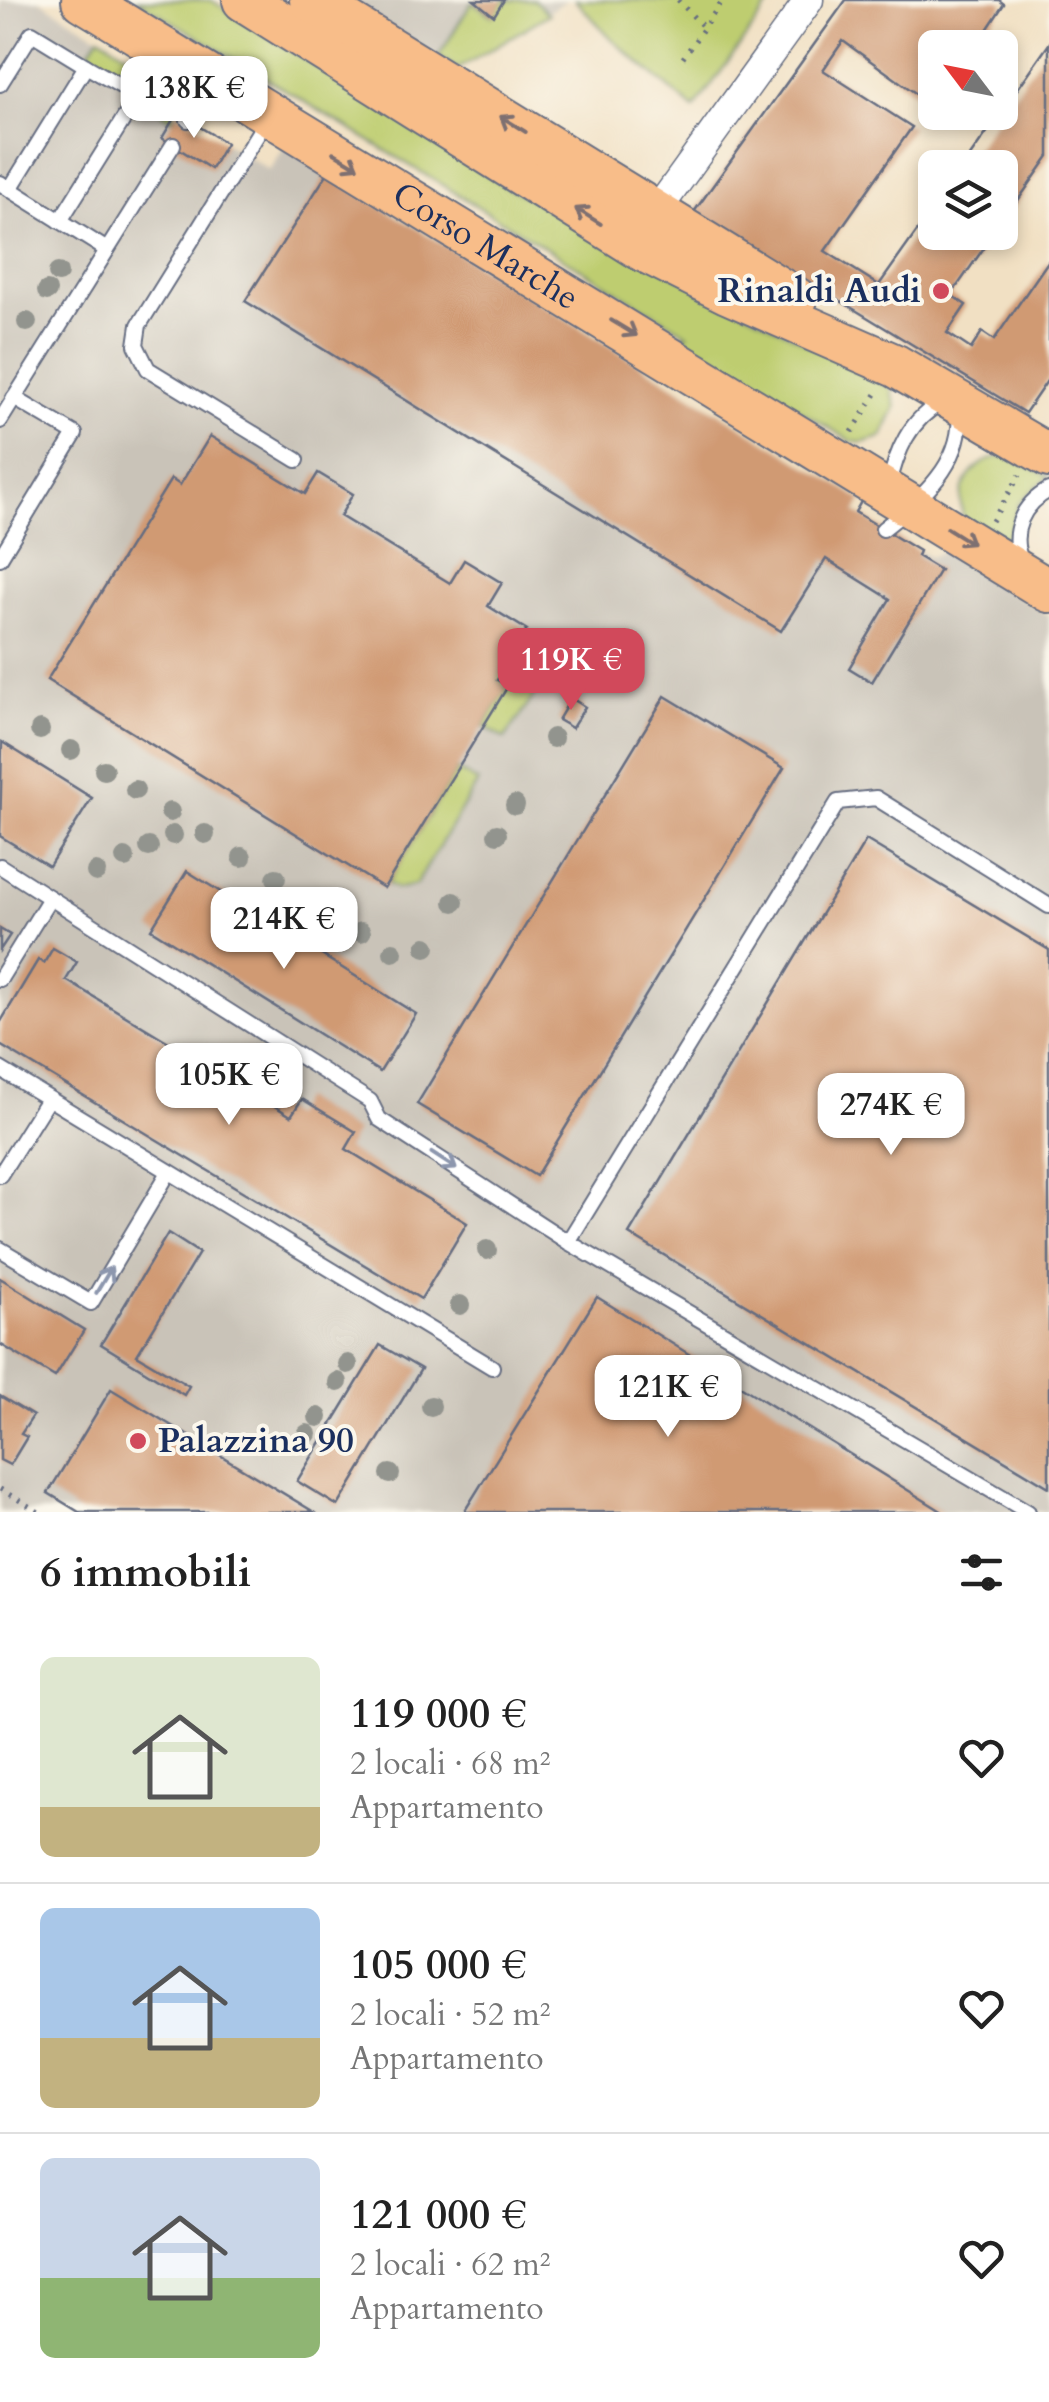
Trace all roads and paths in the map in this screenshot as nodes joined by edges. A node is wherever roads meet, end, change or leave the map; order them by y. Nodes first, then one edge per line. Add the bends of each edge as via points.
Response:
1 (83, 0) edge
2 (244, 0) edge
3 (312, 0) edge
4 (679, 0) edge
5 (724, 0) edge
6 (809, 0) edge
7 (704, 28) junction
8 (683, 58) dead end
9 (86, 66) junction
10 (213, 79) junction
11 (0, 84) edge
12 (270, 114) junction
13 (188, 120) dead end
14 (173, 145) dead end
15 (5, 186) edge
16 (656, 212) junction
17 (60, 220) junction
18 (108, 250) junction
19 (890, 374) junction
20 (14, 398) junction
21 (955, 399) junction
22 (0, 421) edge
23 (848, 439) dead end
24 (1038, 459) edge
25 (297, 460) dead end
26 (1049, 490) edge
27 (900, 498) junction
28 (983, 536) dead end
29 (0, 558) edge
30 (1039, 584) edge
31 (0, 866) edge
32 (50, 898) junction
33 (1049, 906) edge
34 (0, 979) edge
35 (0, 1070) edge
36 (48, 1099) junction
37 (170, 1172) junction
38 (0, 1175) edge
39 (568, 1242) junction
40 (0, 1249) edge
41 (492, 1367) dead end
42 (0, 1488) edge
43 (38, 1512) edge
44 (1028, 1512) edge

1 - 10 main road, Corso Marche
19 -> 2 main road via 643,250
16 -> 3 main road
4 - 7 path
5 - 7 path
6 - 16 street
7 - 8 path
9 - 11 lane via 32,33
9 - 15 lane
9 - 17 lane via 138,96
10 - 12 main road, Corso Marche
10 - 13 lane
12 - 25 lane via 139,326 136,345 148,369
12 -> 27 main road, Corso Marche
14 - 18 lane
15 - 17 lane
16 - 19 main road
17 - 18 lane
18 - 20 lane
19 - 21 main road
19 - 23 path
20 - 22 lane
20 - 29 lane via 75,434
21 - 24 main road
21 - 27 lane via 957,448
21 - 27 lane via 914,423 897,454
24 - 28 path
26 - 30 lane, Corso Marche via 1033,499 1020,520 1016,548
27 -> 30 main road, Corso Marche
31 - 32 lane
32 - 34 lane
32 -> 39 lane via 370,1101 379,1119
33 - 39 lane via 876,798 838,802
35 - 36 lane
36 - 37 lane
36 - 38 lane
40 -> 37 lane via 91,1303
37 - 41 lane
39 - 44 lane
42 - 43 path

